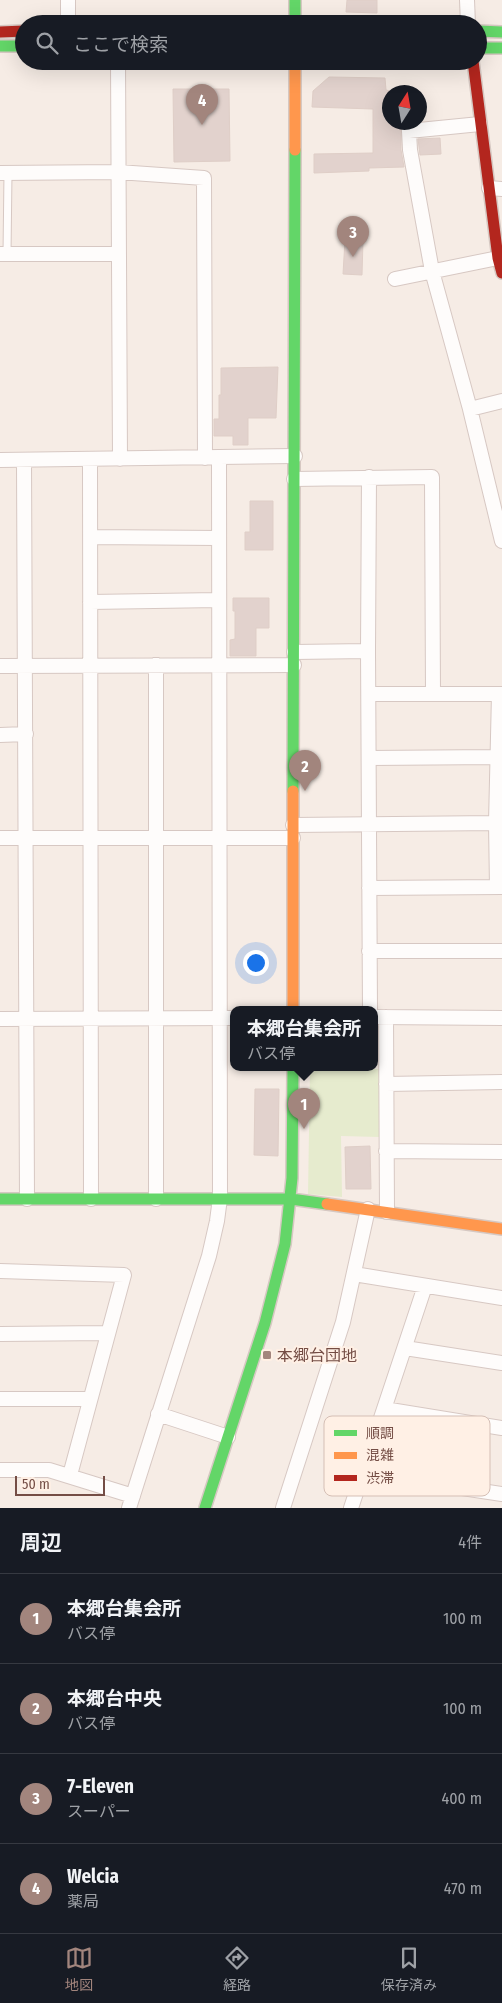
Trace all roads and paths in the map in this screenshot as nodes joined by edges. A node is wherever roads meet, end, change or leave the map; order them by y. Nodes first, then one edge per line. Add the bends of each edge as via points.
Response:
1 (68, 0) edge
2 (295, 0) edge
3 (467, 0) edge
4 (68, 15) edge
5 (295, 15) edge
6 (468, 15) edge
7 (15, 31) edge
8 (487, 31) edge
9 (0, 32) edge
10 (502, 32) edge
11 (0, 46) edge
12 (15, 46) edge
13 (487, 48) edge
14 (502, 48) edge
15 (118, 70) edge
16 (295, 70) edge
17 (474, 70) edge
18 (480, 124) junction
19 (118, 172) junction
20 (4, 173) edge
21 (496, 188) edge
22 (4, 254) edge
23 (119, 254) junction
24 (500, 266) edge
25 (432, 271) junction
26 (395, 279) dead end
27 (502, 401) edge
28 (470, 409) junction
29 (294, 456) junction
30 (219, 457) junction
31 (205, 458) junction
32 (90, 459) junction
33 (120, 459) junction
34 (0, 460) edge
35 (24, 460) junction
36 (369, 477) junction
37 (294, 478) junction
38 (90, 536) junction
39 (218, 538) junction
40 (502, 541) edge
41 (218, 600) junction
42 (90, 602) junction
43 (368, 651) junction
44 (294, 658) junction
45 (90, 665) junction
46 (156, 665) junction
47 (0, 666) edge
48 (25, 666) junction
49 (219, 666) junction
50 (433, 693) junction
51 (369, 694) junction
52 (500, 694) edge
53 (26, 734) junction
54 (0, 735) edge
55 (369, 758) junction
56 (497, 758) junction
57 (368, 823) junction
58 (496, 823) junction
59 (293, 831) junction
60 (0, 838) edge
61 (27, 838) junction
62 (90, 838) junction
63 (156, 838) junction
64 (219, 838) junction
65 (499, 887) edge
66 (369, 888) junction
67 (370, 951) junction
68 (502, 951) edge
69 (294, 1006) edge
70 (370, 1006) edge
71 (380, 1017) edge
72 (156, 1018) junction
73 (227, 1018) edge
74 (502, 1018) edge
75 (0, 1019) edge
76 (26, 1019) junction
77 (91, 1019) junction
78 (293, 1071) edge
79 (502, 1082) edge
80 (386, 1084) junction
81 (386, 1151) junction
82 (502, 1152) edge
83 (220, 1198) junction
84 (0, 1199) edge
85 (27, 1199) junction
86 (91, 1199) junction
87 (156, 1199) junction
88 (291, 1199) junction
89 (368, 1209) junction
90 (387, 1212) junction
91 (502, 1230) edge
92 (0, 1271) edge
93 (354, 1274) junction
94 (425, 1286) junction
95 (502, 1298) edge
96 (107, 1333) junction
97 (0, 1334) edge
98 (405, 1348) junction
99 (502, 1363) edge
100 (0, 1399) edge
101 (90, 1399) junction
102 (384, 1409) junction
103 (158, 1414) junction
104 (382, 1416) edge
105 (427, 1416) edge
106 (228, 1437) junction
107 (0, 1470) edge
108 (70, 1476) junction
109 (355, 1496) edge
110 (131, 1502) edge
111 (205, 1508) edge
112 (283, 1508) edge
113 (351, 1508) edge

1 - 4 street
2 - 5 street
3 - 6 street
7 - 9 street
8 - 10 street
11 - 12 street
13 - 14 street
15 - 19 street
16 - 29 street
17 - 18 street
18 - 21 street
18 - 25 street via 409,131
19 - 20 street
19 - 23 street
19 - 31 street via 204,178
20 - 22 lane
21 - 24 street
22 - 23 street
23 - 33 street
24 - 25 street
25 - 26 street
25 - 28 street
27 - 28 street
28 - 40 street
29 - 30 street
29 - 37 street
30 - 31 street
30 - 39 street
31 - 33 street
32 - 33 street
32 - 35 street
32 - 38 street
34 - 35 street
35 - 48 street
36 - 37 street
36 - 43 street
36 - 50 street via 432,477
37 - 44 street
38 - 39 street
38 - 42 street
39 - 41 street
41 - 42 street
41 - 49 street
42 - 45 street
43 - 44 street
43 - 51 street
44 - 49 street
44 - 59 street
45 - 46 street
45 - 48 street
45 - 62 street
46 - 49 street
46 - 63 street
47 - 48 street
48 - 53 street
49 - 64 street
50 - 51 street
50 - 52 street
51 - 55 street
52 - 56 street
53 - 54 street
53 - 61 street
55 - 56 street
55 - 57 street
56 - 58 street
57 - 58 street
57 - 59 street
57 - 66 street
58 - 65 street
59 - 64 street
59 - 69 street
60 - 61 street
61 - 62 street
61 - 76 street
62 - 63 street
62 - 77 street
63 - 64 street
63 - 72 street
64 - 73 street
65 - 66 street
66 - 67 street
67 - 68 street
67 - 70 street
71 - 74 street
71 - 80 street
72 - 73 street
72 - 77 street
72 - 87 street
73 - 83 street
75 - 76 street
76 - 77 street
76 - 85 street
77 - 86 street
78 - 88 street
79 - 80 street
80 - 81 street
81 - 82 street
81 - 90 street
83 - 87 street
83 - 88 street
83 - 103 street via 209,1256
84 - 85 street
85 - 86 street
86 - 87 street
88 - 89 street
88 - 106 street via 276,1284
89 - 90 street
89 - 93 street
90 - 91 street
92 - 96 street via 124,1275
93 - 94 street
93 - 112 street via 343,1322
94 - 95 street
94 - 98 street
96 - 97 street
96 - 101 street
98 - 99 street
98 - 102 street
100 - 101 street
101 - 108 street
102 - 104 street
102 - 105 street
103 - 106 street
103 - 110 street
106 - 111 street
107 - 108 street via 49,1470
108 - 110 street
109 - 113 street

